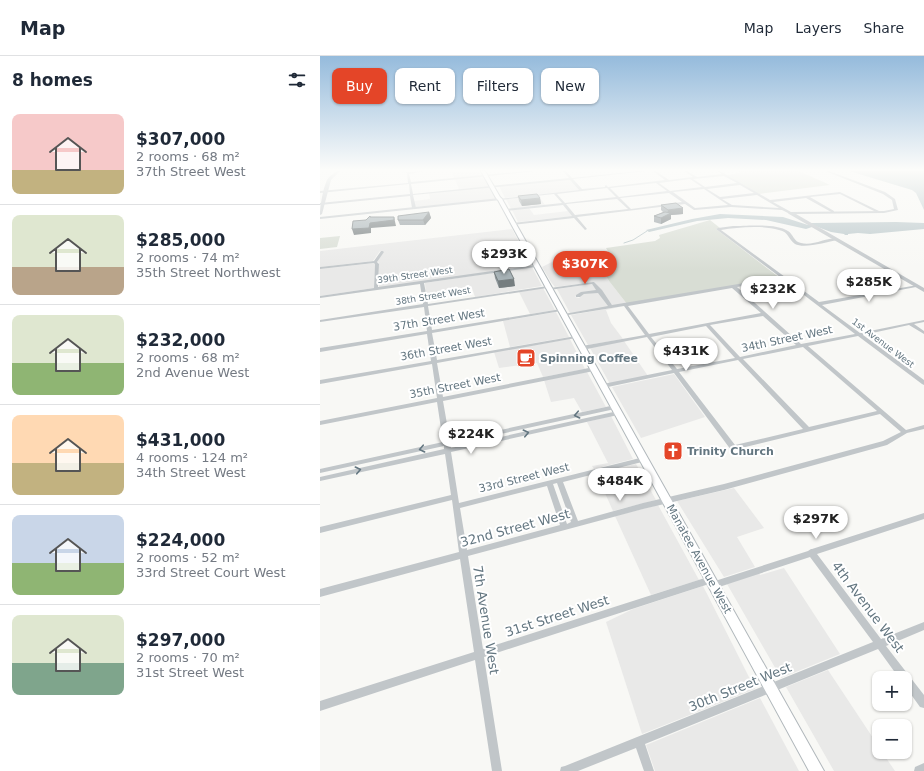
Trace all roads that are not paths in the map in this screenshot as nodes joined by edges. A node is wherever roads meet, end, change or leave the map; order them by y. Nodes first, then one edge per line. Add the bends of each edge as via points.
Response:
1 (413, 204) edge
2 (449, 204) edge
3 (503, 204) edge
4 (560, 204) edge
5 (564, 204) edge
6 (625, 204) edge
7 (674, 204) edge
8 (686, 204) edge
9 (775, 204) edge
10 (820, 204) edge
11 (863, 204) edge
12 (895, 204) edge
13 (731, 206) joint
14 (414, 208) junction
15 (783, 209) junction
16 (506, 210) junction
17 (631, 210) junction
18 (833, 212) junction
19 (879, 212) junction
20 (790, 213) junction
21 (574, 216) junction
22 (320, 218) edge
23 (514, 224) junction
24 (585, 229) dead end
25 (836, 239) junction
26 (382, 252) dead end
27 (375, 262) junction
28 (536, 266) junction
29 (320, 268) edge
30 (783, 278) junction
31 (422, 282) junction
32 (916, 286) junction
33 (734, 287) junction
34 (549, 288) junction
35 (376, 289) junction
36 (924, 290) edge
37 (600, 291) junction
38 (578, 296) dead end
39 (320, 297) edge
40 (818, 304) junction
41 (425, 305) junction
42 (625, 305) junction
43 (612, 307) junction
44 (563, 312) junction
45 (764, 314) junction
46 (320, 321) edge
47 (924, 321) edge
48 (912, 323) junction
49 (708, 325) junction
50 (924, 330) edge
51 (429, 332) junction
52 (924, 333) edge
53 (858, 334) junction
54 (647, 336) junction
55 (576, 337) junction
56 (802, 346) junction
57 (582, 348) junction
58 (320, 350) edge
59 (740, 359) junction
60 (433, 362) junction
61 (594, 369) junction
62 (675, 372) junction
63 (320, 382) edge
64 (924, 383) edge
65 (604, 386) junction
66 (439, 399) junction
67 (616, 410) junction
68 (881, 412) junction
69 (320, 422) edge
70 (924, 427) edge
71 (808, 430) junction
72 (905, 432) junction
73 (448, 447) junction
74 (644, 459) junction
75 (320, 471) edge
76 (320, 479) edge
77 (559, 480) junction
78 (549, 483) junction
79 (455, 497) junction
80 (667, 501) junction
81 (457, 506) junction
82 (924, 516) edge
83 (575, 524) junction
84 (564, 527) junction
85 (320, 530) edge
86 (811, 552) junction
87 (464, 554) junction
88 (712, 582) junction
89 (320, 593) edge
90 (924, 626) edge
91 (879, 644) junction
92 (479, 655) junction
93 (900, 671) edge
94 (912, 687) edge
95 (771, 688) junction
96 (924, 703) edge
97 (320, 706) edge
98 (639, 742) junction
99 (924, 768) edge
100 (497, 771) edge
101 (565, 771) edge
102 (649, 771) edge
103 (817, 771) edge
104 (919, 771) edge

1 - 14 street
2 - 14 street
3 - 16 main road, Manatee Avenue West
4 - 16 street
5 - 21 street
6 - 17 street
7 - 17 street
8 - 13 street via 694,209
9 - 15 street
10 - 18 street
11 - 19 street
12 - 19 street via 896,210
13 - 15 street
14 - 22 street
15 - 20 street
16 - 23 main road, Manatee Avenue West
17 - 21 street
18 - 19 street
18 - 20 street
20 - 25 street
21 - 23 street
21 - 24 street
23 - 28 main road, Manatee Avenue West
25 - 30 street, 1st Avenue West via 800,244 794,242 786,231 778,229 748,226 718,229
25 - 32 street
26 - 27 street
27 - 29 street
27 - 35 street
28 - 31 street, 39th Street West
28 - 34 main road, Manatee Avenue West
30 - 33 street, 37th Street West
30 - 40 street, 1st Avenue West
31 - 35 street, 39th Street West
31 - 41 street, 7th Avenue West
32 - 36 street
32 - 40 street
33 - 42 street, 37th Street West
33 - 45 street
34 - 37 street, 38th Street West via 590,282
34 - 41 street, 38th Street West
34 - 44 main road, Manatee Avenue West
35 - 39 street, 39th Street West
37 - 38 street
37 - 43 street
40 - 53 street, 1st Avenue West
41 - 46 street, 38th Street West
41 - 51 street, 7th Avenue West
42 - 43 street, 37th Street West
42 - 54 street
43 - 44 street, 37th Street West
44 - 51 street, 37th Street West
44 - 55 main road, Manatee Avenue West
45 - 49 street
45 - 56 street
47 - 48 street, 34th Street West
48 - 50 street
48 - 52 street
48 - 53 street, 34th Street West
49 - 54 street
49 - 59 street
51 - 58 street, 37th Street West
51 - 60 street, 7th Avenue West
53 - 56 street, 34th Street West
53 - 64 street, 1st Avenue West
54 - 57 street
54 - 62 street
55 - 57 main road, Manatee Avenue West
55 - 60 street, 36th Street West
56 - 59 street, 34th Street West
56 - 68 street
57 - 61 main road, Manatee Avenue West
59 - 62 street, 34th Street West
59 - 71 street
60 - 63 street, 36th Street West
60 - 66 street, 7th Avenue West
61 - 65 main road, Manatee Avenue West
61 - 66 street, 35th Street West
62 - 65 street, 34th Street West
62 - 71 street via 733,448
65 - 67 main road, Manatee Avenue West
66 - 69 street, 35th Street West
66 - 73 street, 7th Avenue West
67 - 73 street
67 - 74 main road, Manatee Avenue West
68 - 71 street
68 - 72 street
70 - 72 street, 32nd Street West
72 - 80 street, 32nd Street West via 885,443
73 -> 75 street
76 -> 73 street
73 - 79 street, 7th Avenue West
74 - 77 street, 33rd Street West
74 - 80 main road, Manatee Avenue West
77 - 78 street, 33rd Street West
77 - 83 street
78 - 81 street, 33rd Street West
78 - 84 street
79 - 81 street, 7th Avenue West
79 - 85 street
80 - 83 street, 32nd Street West
80 - 88 main road, Manatee Avenue West
81 - 87 street, 7th Avenue West
82 - 86 street, 31st Street West
83 - 84 street, 32nd Street West
84 - 87 street, 32nd Street West
86 - 88 street, 31st Street West
86 - 91 street, 4th Avenue West
87 - 89 street, 32nd Street West
87 - 92 street, 7th Avenue West
88 - 92 street, 31st Street West
88 - 95 main road, Manatee Avenue West
90 - 91 street, 30th Street West
91 - 93 street, 4th Avenue West
91 - 95 street, 30th Street West
92 - 97 street, 31st Street West
92 - 100 street, 7th Avenue West
94 - 96 street, 4th Avenue West
95 - 98 street, 30th Street West
95 - 103 main road, Manatee Avenue West
98 - 101 street, 30th Street West
98 - 102 street
99 - 104 street

